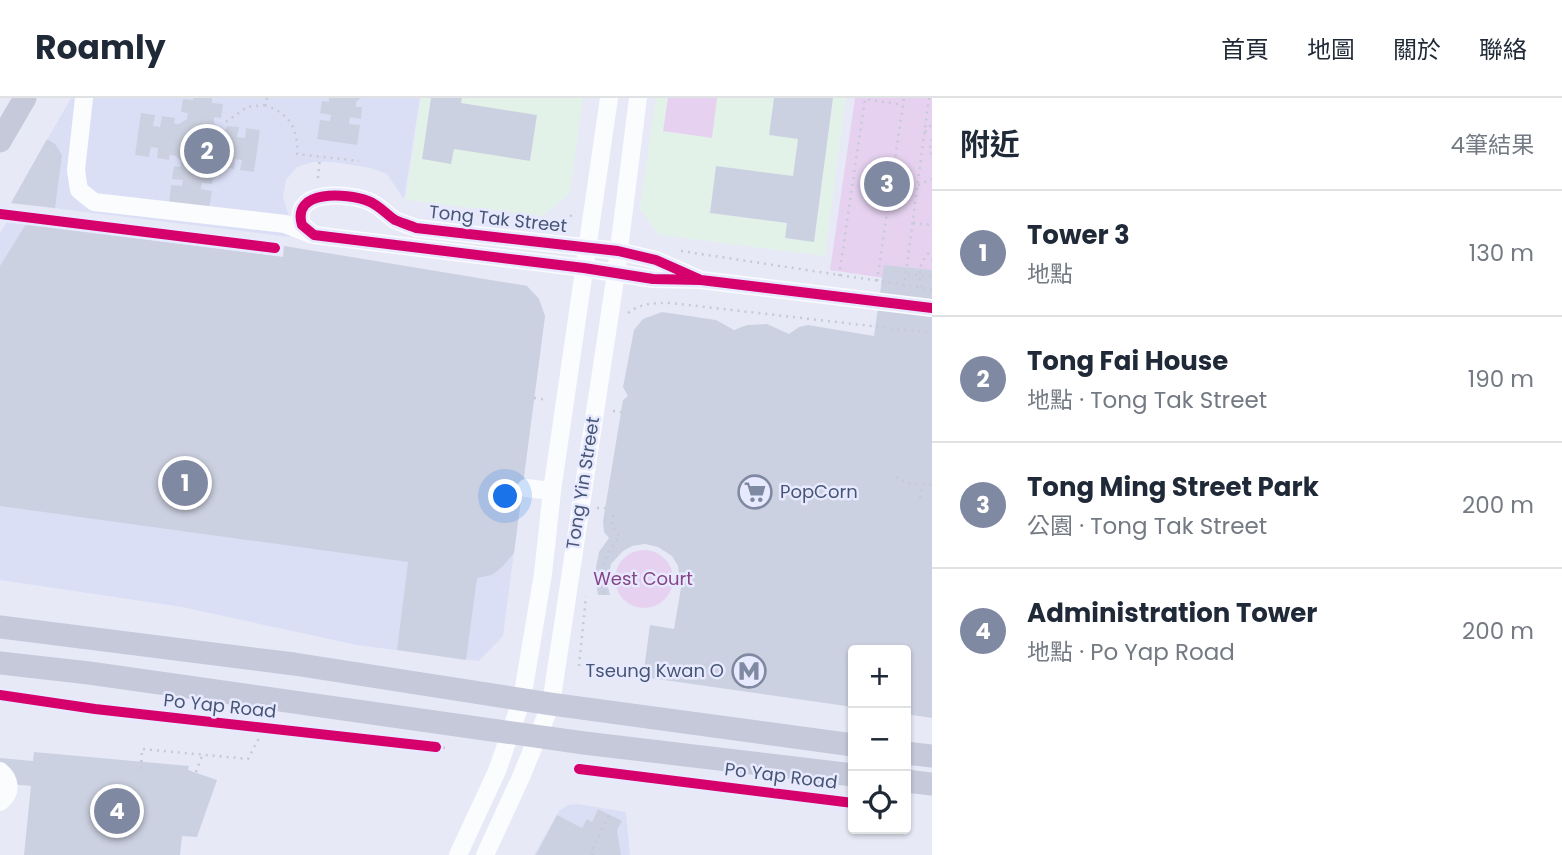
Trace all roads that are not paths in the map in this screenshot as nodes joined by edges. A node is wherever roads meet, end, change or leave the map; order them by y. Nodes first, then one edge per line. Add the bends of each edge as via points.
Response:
1 (24, 98) edge
2 (84, 98) edge
3 (609, 98) edge
4 (638, 98) edge
5 (0, 141) edge
6 (302, 208) junction
7 (285, 225) junction
8 (314, 235) junction
9 (588, 247) junction
10 (618, 251) junction
11 (584, 268) junction
12 (616, 273) junction
13 (701, 280) junction
14 (932, 308) edge
15 (526, 488) dead end
16 (552, 491) junction
17 (0, 627) edge
18 (0, 663) edge
19 (522, 699) junction
20 (551, 704) junction
21 (512, 733) junction
22 (538, 737) junction
23 (848, 744) edge
24 (911, 753) edge
25 (932, 756) edge
26 (0, 771) edge
27 (848, 774) edge
28 (911, 782) edge
29 (932, 784) edge
30 (0, 802) edge
31 (458, 855) edge
32 (485, 855) edge

1 - 5 main road
2 - 7 street, Tong Tak Street via 76,170 79,190 94,202
3 - 9 street, Tong Yin Street
4 - 10 street, Tong Yin Street
6 - 7 street
6 - 8 street via 302,225
6 - 9 street, Tong Tak Street via 315,197 352,198 368,201 416,228
7 - 8 street, Tong Tak Street
8 - 11 street, Tong Tak Street via 366,250
9 - 10 street, Tong Tak Street
9 - 11 street, Tong Yin Street
10 - 12 street, Tong Yin Street
10 - 13 street, Tong Tak Street via 656,260
11 - 12 street, Tong Tak Street
11 - 16 street, Tong Yin Street
12 - 13 street, Tong Tak Street
12 - 20 street, Tong Yin Street
13 - 14 street, Tong Tak Street
15 - 16 street
16 - 19 street, Tong Yin Street
17 - 19 main road via 294,664
18 - 21 main road, Po Yap Road
19 - 20 main road
19 - 21 street, Tong Yin Street
20 - 22 street, Tong Yin Street
20 - 23 main road
21 - 22 main road, Po Yap Road
21 - 31 street, Tong Yin Street
22 - 27 main road, Po Yap Road
22 - 32 street, Tong Yin Street
24 - 25 main road
26 - 30 street via 9,788
28 - 29 main road

